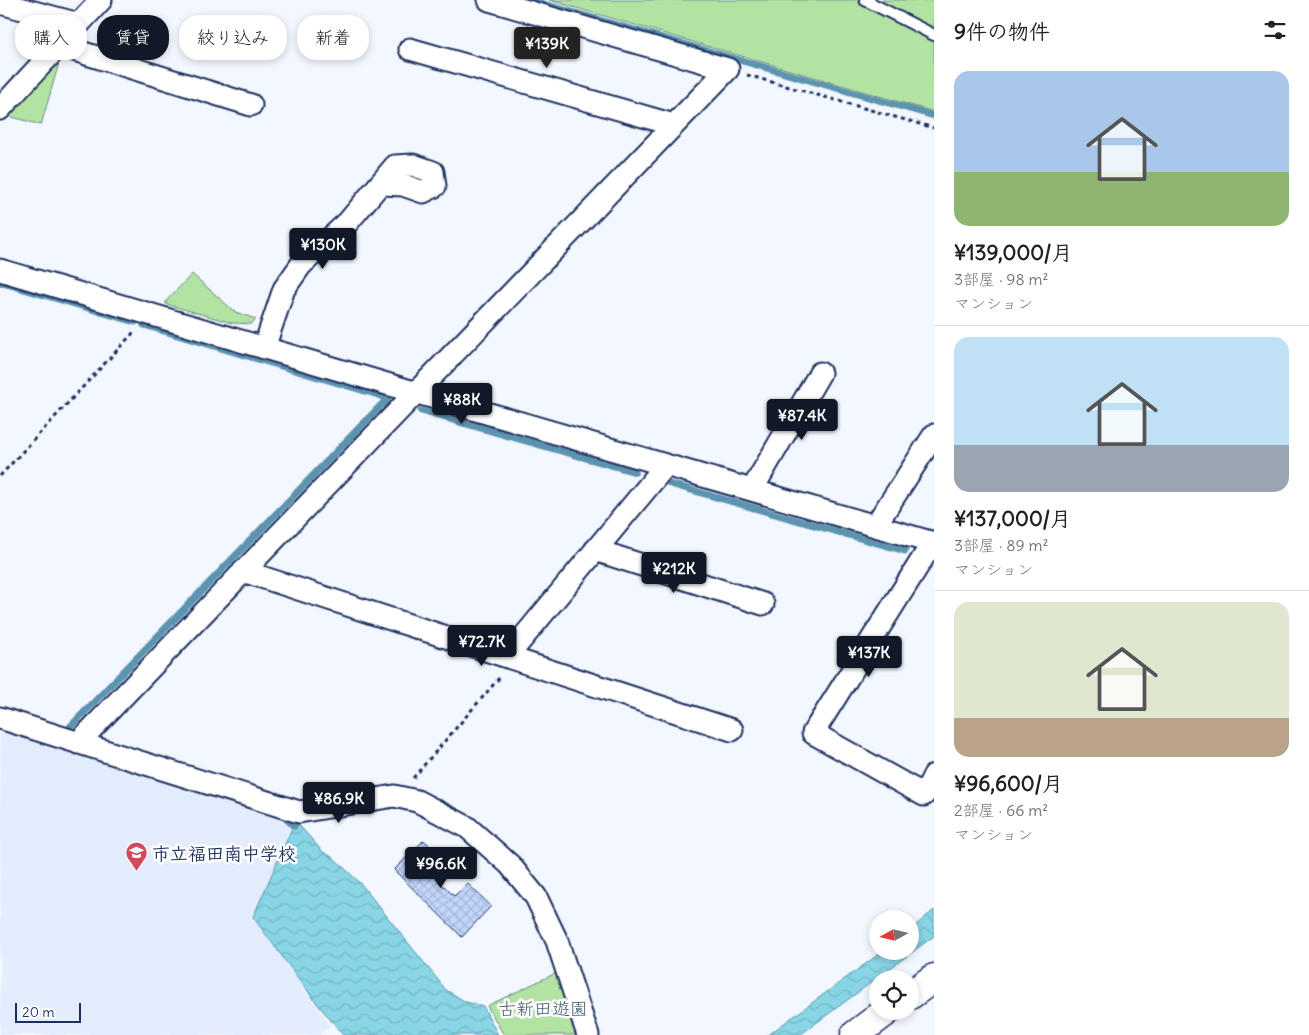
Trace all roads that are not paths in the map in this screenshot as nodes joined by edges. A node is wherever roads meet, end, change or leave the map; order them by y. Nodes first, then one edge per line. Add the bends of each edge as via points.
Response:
1 (101, 0) edge
2 (489, 0) edge
3 (865, 0) edge
4 (0, 3) edge
5 (45, 15) edge
6 (87, 15) edge
7 (934, 35) edge
8 (410, 49) dead end
9 (87, 54) edge
10 (44, 60) edge
11 (251, 105) dead end
12 (0, 108) edge
13 (674, 125) junction
14 (382, 184) dead end
15 (0, 270) edge
16 (264, 348) junction
17 (820, 373) dead end
18 (414, 392) junction
19 (934, 435) edge
20 (666, 465) junction
21 (752, 490) junction
22 (875, 526) junction
23 (934, 543) edge
24 (595, 550) junction
25 (243, 570) junction
26 (763, 604) dead end
27 (511, 658) junction
28 (0, 718) edge
29 (732, 730) dead end
30 (78, 742) junction
31 (934, 775) edge
32 (934, 978) edge
33 (919, 989) edge
34 (875, 1020) edge
35 (588, 1035) edge
36 (854, 1035) edge

1 - 6 street
2 - 13 street via 728,69
3 - 7 lane
4 - 5 street
8 - 13 street
9 - 11 street
10 - 12 street
13 - 18 street
14 - 16 street via 348,222 301,265 284,289
15 - 16 street
16 - 18 street
17 - 21 street
18 - 20 street
18 - 25 street
19 - 22 street
20 - 21 street
20 - 24 street
21 - 22 street
22 - 23 street
23 - 31 street via 813,732 924,795
24 - 26 street
24 - 27 street
25 - 27 street
25 - 30 street
27 - 29 street
28 - 30 street
30 - 35 street via 299,812 398,797 417,802 468,827 510,865 536,898 567,968
32 - 33 main road
34 - 36 main road

